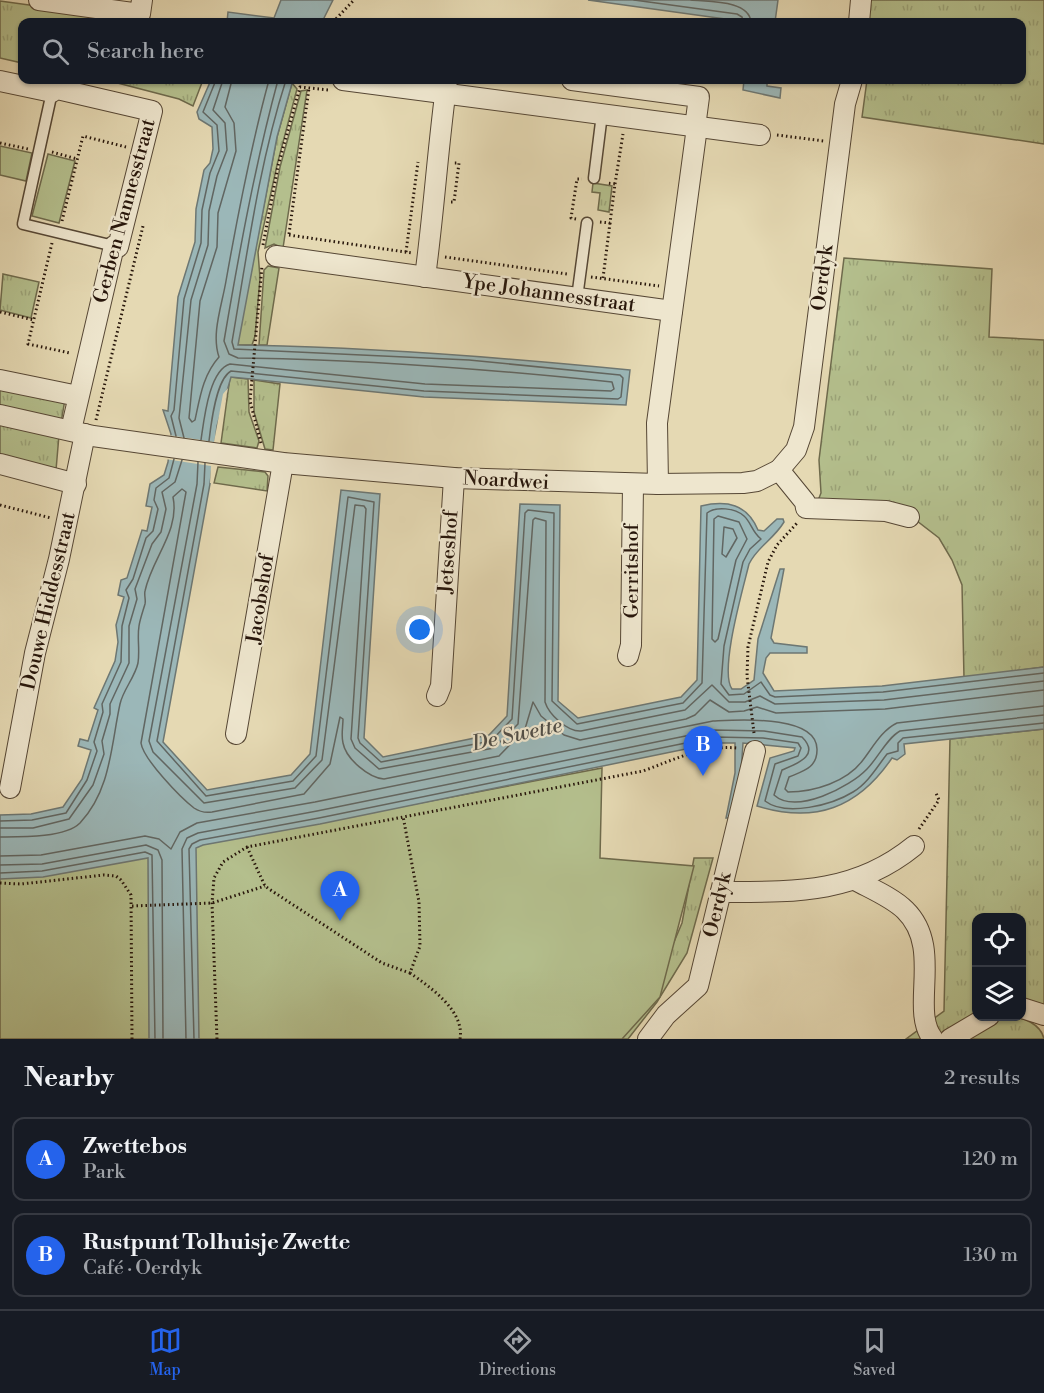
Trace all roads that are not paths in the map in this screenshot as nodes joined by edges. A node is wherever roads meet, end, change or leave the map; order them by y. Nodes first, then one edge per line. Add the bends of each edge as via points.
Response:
1 (39, 0) edge
2 (142, 0) edge
3 (861, 0) edge
4 (859, 18) edge
5 (0, 81) edge
6 (602, 84) edge
7 (851, 84) edge
8 (338, 85) edge
9 (446, 87) edge
10 (52, 92) junction
11 (602, 114) junction
12 (696, 127) junction
13 (760, 135) road end
14 (593, 179) road end
15 (588, 222) road end
16 (114, 246) junction
17 (270, 257) road end
18 (425, 277) junction
19 (577, 298) junction
20 (672, 310) junction
21 (0, 380) edge
22 (78, 396) junction
23 (0, 415) edge
24 (83, 434) junction
25 (283, 463) junction
26 (0, 464) edge
27 (779, 470) junction
28 (454, 478) junction
29 (76, 484) junction
30 (658, 484) junction
31 (633, 485) junction
32 (909, 517) dead end
33 (628, 656) dead end
34 (437, 696) dead end
35 (236, 734) dead end
36 (755, 743) road end
37 (10, 788) dead end
38 (914, 846) road end
39 (857, 881) junction
40 (721, 892) junction
41 (1026, 1009) edge
42 (1044, 1016) edge
43 (982, 1021) edge
44 (648, 1039) edge
45 (933, 1039) edge
46 (950, 1039) edge

1 - 2 street via 140,14
3 - 4 street
5 - 10 street, Gerben Nannesstraat
6 - 12 street via 699,97
7 - 27 street, Oerdyk via 840,143 804,427 796,450
8 - 9 street
9 - 11 street
9 - 18 street
10 - 16 lane via 23,224
10 - 16 street, Gerben Nannesstraat via 53,88 152,111 118,247
11 - 12 street
11 - 14 lane
12 - 13 street
12 - 20 street
15 - 19 lane
16 - 22 street, Gerben Nannesstraat
17 - 18 street, Ype Johannesstraat
18 - 19 street, Ype Johannesstraat
19 - 20 street, Ype Johannesstraat
20 - 30 street via 657,423
21 - 22 street
22 - 24 street, Gerben Nannesstraat
23 - 24 street, Noardwei
24 - 25 street, Noardwei
24 - 29 street, Douwe Hiddesstraat
25 - 28 street, Noardwei
25 - 35 street, Jacobshof
26 - 29 street
27 - 30 street, Oerdyk via 743,483
27 - 32 street via 806,508 886,511
28 - 31 street, Noardwei
28 - 34 street, Jetseshof via 441,686
29 - 37 street, Douwe Hiddesstraat via 35,653
30 - 31 street, Noardwei
31 - 33 street, Gerritshof
36 - 40 street, Oerdyk
38 - 39 street via 886,867
39 - 40 street via 785,890
39 - 45 street via 905,910 922,936 925,1029
40 - 44 street, Oerdyk via 698,986 666,1015
41 - 42 street
43 - 46 street

